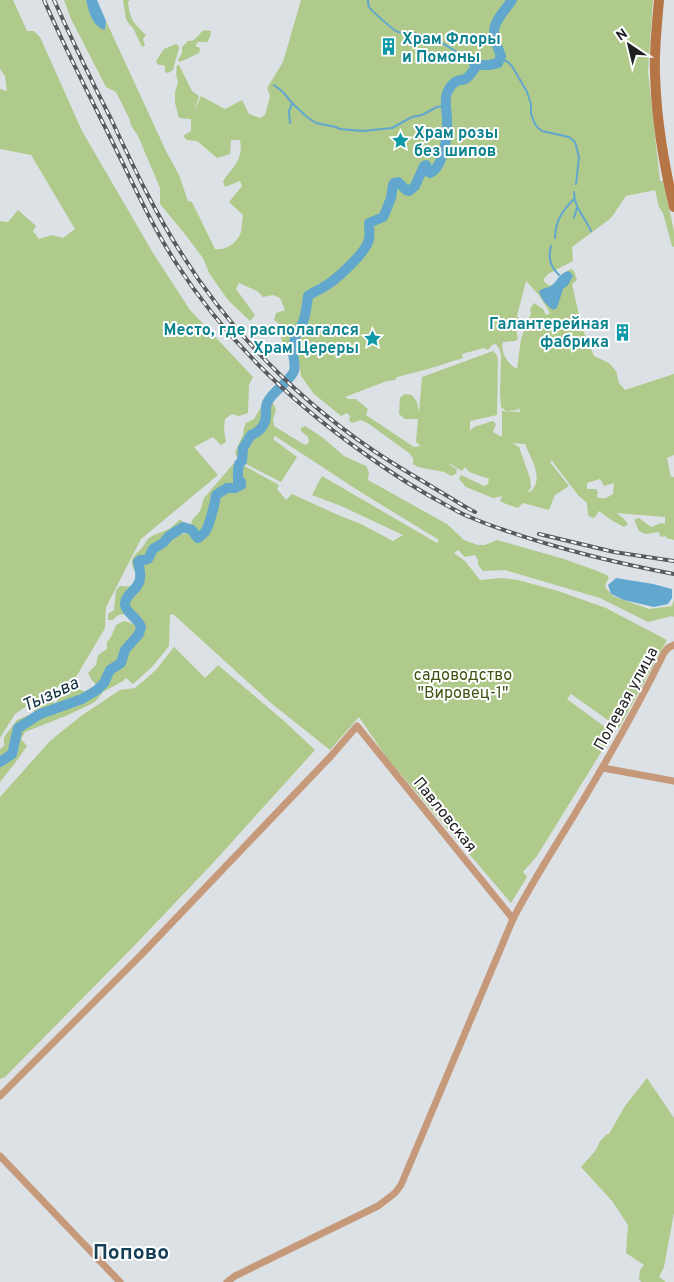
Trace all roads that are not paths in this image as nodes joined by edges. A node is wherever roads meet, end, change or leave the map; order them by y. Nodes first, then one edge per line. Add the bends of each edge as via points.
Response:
1 (659, 0) edge
2 (674, 207) edge
3 (674, 645) edge
4 (603, 768) junction
5 (674, 781) edge
6 (513, 918) junction
7 (0, 1096) edge
8 (0, 1156) edge
9 (120, 1282) edge
10 (227, 1282) edge

1 - 2 main road via 656,85 662,144
3 - 4 street, Полевая улица via 664,653
4 - 5 street
4 - 6 street, Полевая улица
6 - 7 street, Павловская via 358,726 141,955
6 - 10 street, Полевая улица via 406,1175 395,1193 378,1206
8 - 9 street

